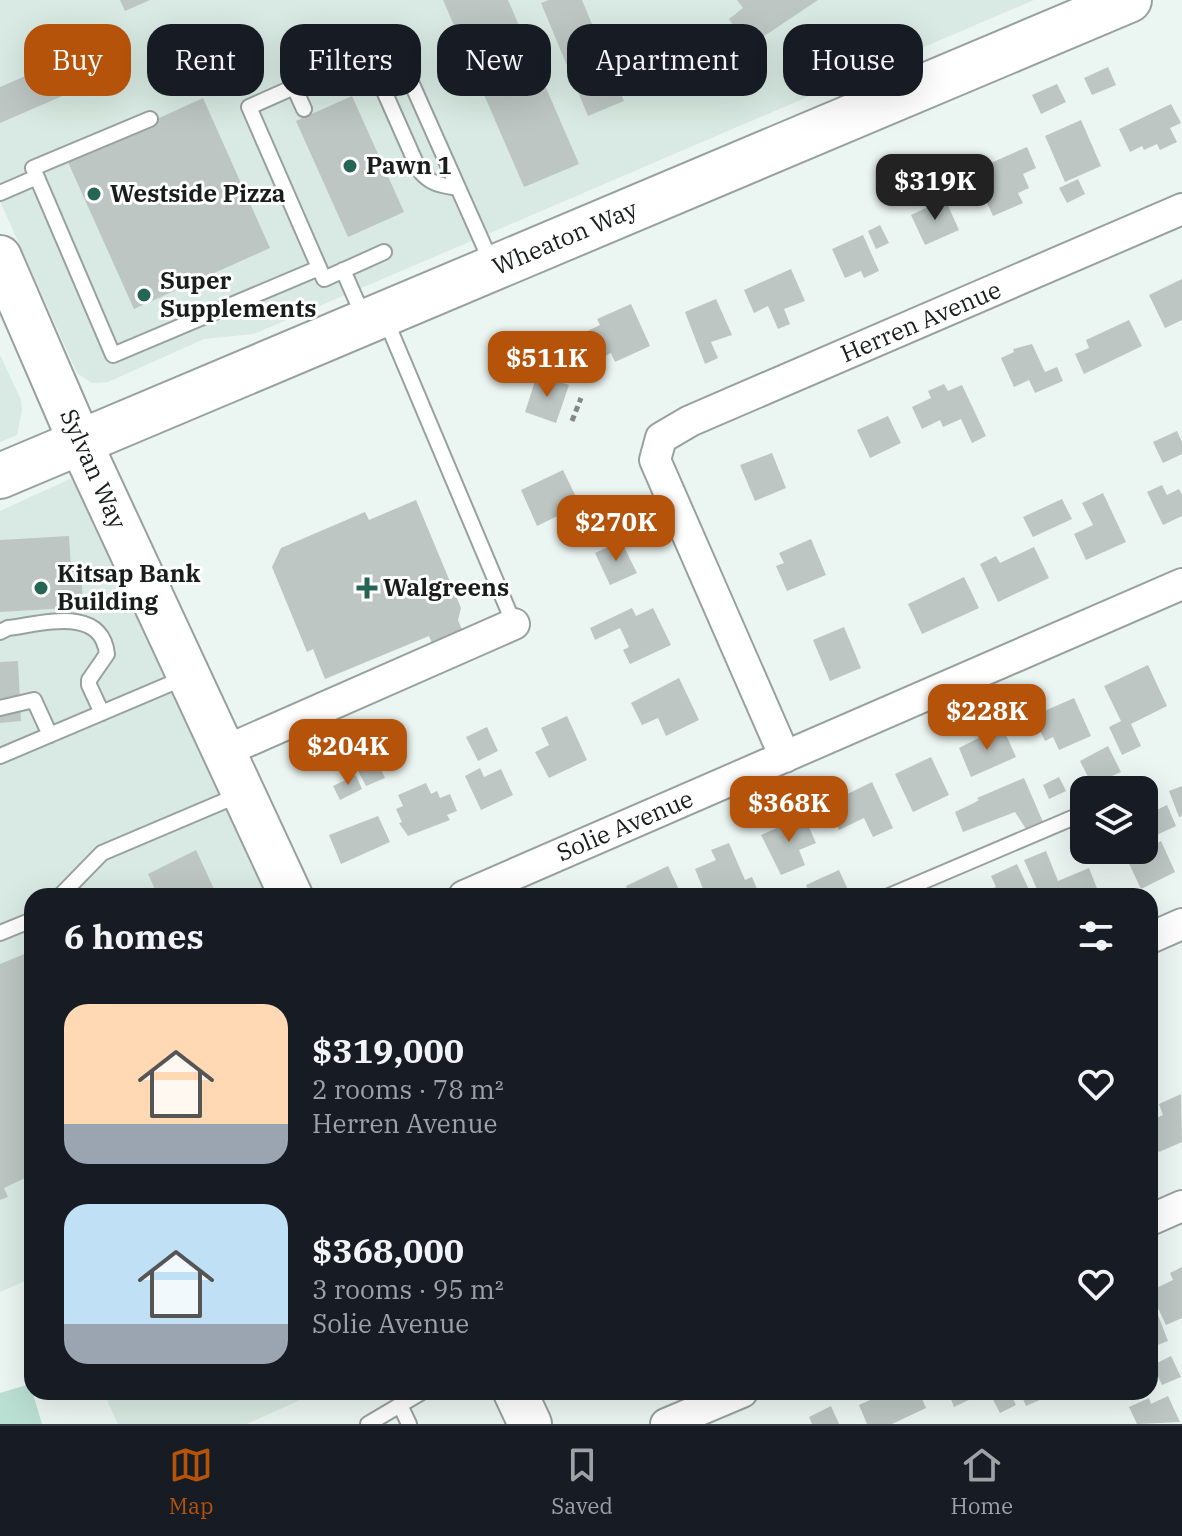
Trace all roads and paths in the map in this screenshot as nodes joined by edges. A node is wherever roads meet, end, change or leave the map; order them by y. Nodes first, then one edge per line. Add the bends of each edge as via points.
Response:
1 (1129, 0) edge
2 (304, 109) dead end
3 (150, 119) dead end
4 (37, 177) junction
5 (458, 188) junction
6 (0, 193) edge
7 (1182, 209) edge
8 (384, 252) dead end
9 (0, 257) edge
10 (319, 268) junction
11 (493, 268) junction
12 (343, 270) junction
13 (8, 299) edge
14 (374, 318) junction
15 (581, 398) dead end
16 (572, 421) dead end
17 (80, 442) junction
18 (0, 476) edge
19 (1182, 584) edge
20 (514, 624) joint
21 (0, 632) edge
22 (188, 676) junction
23 (0, 708) edge
24 (102, 713) junction
25 (50, 735) junction
26 (223, 752) junction
27 (0, 756) edge
28 (785, 757) junction
29 (243, 794) junction
30 (1070, 819) edge
31 (68, 888) edge
32 (287, 888) edge
33 (482, 888) edge
34 (908, 888) edge
35 (24, 923) edge
36 (1182, 924) edge
37 (0, 933) edge
38 (1158, 934) edge
39 (1182, 1206) edge
40 (1158, 1216) edge
41 (408, 1400) edge
42 (519, 1400) edge
43 (723, 1400) edge
44 (400, 1405) junction
45 (368, 1424) edge
46 (409, 1424) edge
47 (530, 1424) edge
48 (666, 1424) edge

1 - 11 main road, Wheaton Way
2 - 10 lane via 294,87 249,107
3 - 4 lane via 33,168
4 - 6 lane
4 - 10 lane via 113,355
5 - 5 lane via 399,55 381,62 376,73 419,170 435,184
5 - 11 lane
7 - 28 street, Herren Avenue via 661,438 655,460
8 - 12 lane
9 - 13 main road, Sylvan Way
10 - 12 lane via 324,279
11 - 14 main road, Wheaton Way
12 - 14 lane
13 - 17 main road, Sylvan Way
14 - 17 main road, Wheaton Way
14 - 20 lane
15 - 16 path
17 - 18 main road, Wheaton Way
17 - 22 main road, Sylvan Way
19 - 28 street, Solie Avenue
20 - 26 street
21 - 24 lane via 68,621 99,631 107,654 89,685
22 - 24 lane
22 - 26 main road, Sylvan Way
23 - 25 lane via 34,700
24 - 25 lane
25 - 27 lane
26 - 29 main road, Sylvan Way
28 - 33 street, Solie Avenue
29 - 31 lane via 102,853
29 - 32 main road, Sylvan Way
30 - 34 lane
35 - 37 lane
36 - 38 street
39 - 40 street
41 - 44 lane
42 - 47 main road
43 - 48 street
44 - 45 lane
44 - 46 lane

